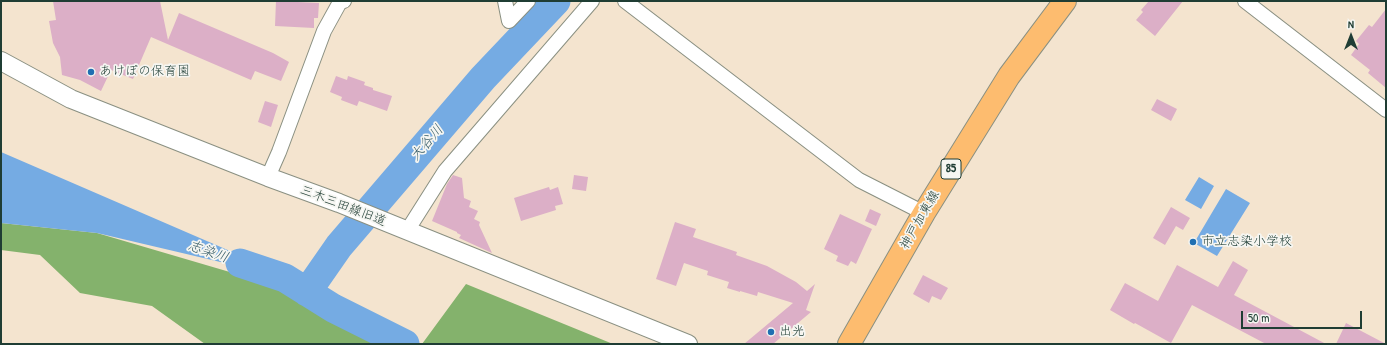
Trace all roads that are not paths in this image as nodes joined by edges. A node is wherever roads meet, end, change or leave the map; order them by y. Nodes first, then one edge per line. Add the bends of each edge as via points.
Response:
1 (344, 1) edge
2 (504, 1) edge
3 (528, 1) edge
4 (592, 1) edge
5 (625, 1) edge
6 (1064, 1) edge
7 (1245, 1) edge
8 (1, 61) edge
9 (1386, 110) edge
10 (268, 177) junction
11 (924, 212) junction
12 (407, 231) junction
13 (688, 344) edge
14 (849, 344) edge

1 - 10 street via 340,2 324,31
2 - 3 street via 509,21
4 - 12 street via 444,171
5 - 11 street via 859,180
6 - 11 main road, 神戸加東線 / 85 via 1009,76
7 - 9 street
8 - 10 street, 三木三田線旧道 via 71,99
10 - 12 street, 三木三田線旧道
11 - 14 main road, 神戸加東線 / 85
12 - 13 street, 三木三田線旧道

